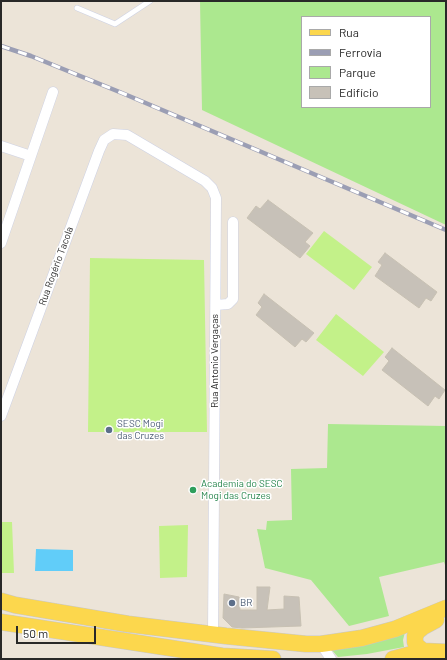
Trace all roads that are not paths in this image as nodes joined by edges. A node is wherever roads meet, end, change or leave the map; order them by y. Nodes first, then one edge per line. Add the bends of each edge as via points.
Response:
1 (150, 1) edge
2 (77, 8) dead end
3 (53, 92) dead end
4 (127, 136) joint
5 (1, 146) edge
6 (31, 156) junction
7 (233, 222) dead end
8 (1, 243) edge
9 (216, 305) junction
10 (1, 416) edge
11 (1, 601) edge
12 (446, 608) edge
13 (446, 614) edge
14 (1, 622) edge
15 (213, 634) junction
16 (321, 644) junction
17 (423, 651) junction
18 (446, 652) edge
19 (175, 654) edge
20 (230, 658) edge
21 (273, 659) edge
22 (332, 659) edge
23 (394, 659) edge

1 - 2 lane via 115,24
3 - 6 street
4 - 9 street, Rua Antonio Vergaças via 205,181 212,188 216,198
4 - 10 street, Rua Rogério Tacola via 113,134 104,140 99,151
5 - 6 street
6 - 8 street
7 - 9 street via 233,299 228,304
9 - 15 street, Rua Antonio Vergaças
11 - 15 main road via 128,624
12 - 16 main road via 394,629 362,638
13 - 17 main road via 415,636 415,642
14 - 19 main road
15 - 16 main road
16 - 22 street
17 - 18 main road
17 - 23 main road
19 - 20 main road
20 - 21 main road

